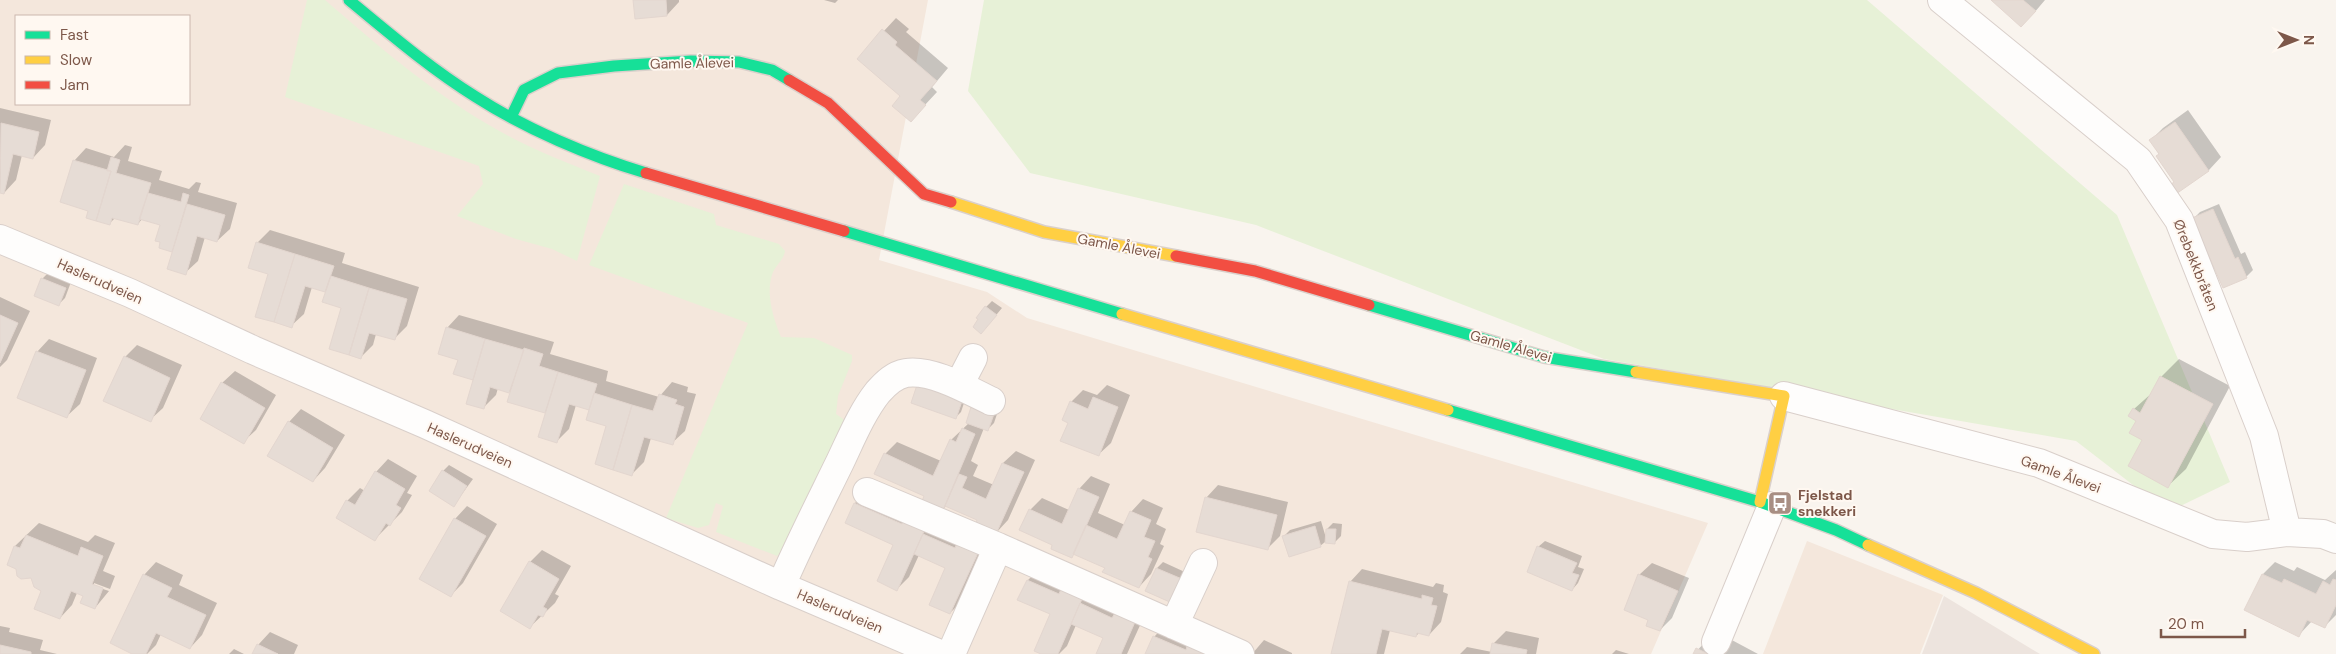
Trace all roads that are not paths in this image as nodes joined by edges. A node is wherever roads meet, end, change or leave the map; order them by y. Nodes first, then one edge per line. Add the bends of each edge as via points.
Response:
1 (350, 0) edge
2 (1942, 0) edge
3 (511, 117) junction
4 (0, 238) edge
5 (972, 358) dead end
6 (958, 385) junction
7 (1784, 396) junction
8 (991, 401) dead end
9 (867, 492) dead end
10 (1766, 504) junction
11 (2287, 532) junction
12 (2336, 539) edge
13 (998, 547) junction
14 (1203, 563) dead end
15 (781, 586) junction
16 (1174, 625) junction
17 (1716, 642) dead end
18 (940, 654) edge
19 (952, 654) edge
20 (1240, 654) edge
21 (2094, 654) edge

1 - 3 main road via 414,55
2 - 11 street, Ørebekkbråten via 2138,160 2179,220 2264,436
3 - 7 main road, Gamle Ålevei via 524,90 558,73 691,61 739,62 772,70 828,103 924,194 1044,232 1255,271 1544,357
3 - 10 main road via 636,170
4 - 15 street, Haslerudveien via 443,432
5 - 6 street
6 - 8 street
6 - 15 street via 921,372 905,373 892,378 877,393 797,548
7 - 10 main road
7 - 11 street, Gamle Ålevei via 2039,463 2213,534 2247,537
9 - 13 street
10 - 17 street
10 - 21 main road via 1836,530 1976,593
11 - 12 street, Gamle Ålevei via 2323,534
13 - 16 street
13 - 19 street
14 - 16 street
15 - 18 street, Haslerudveien
16 - 20 street

